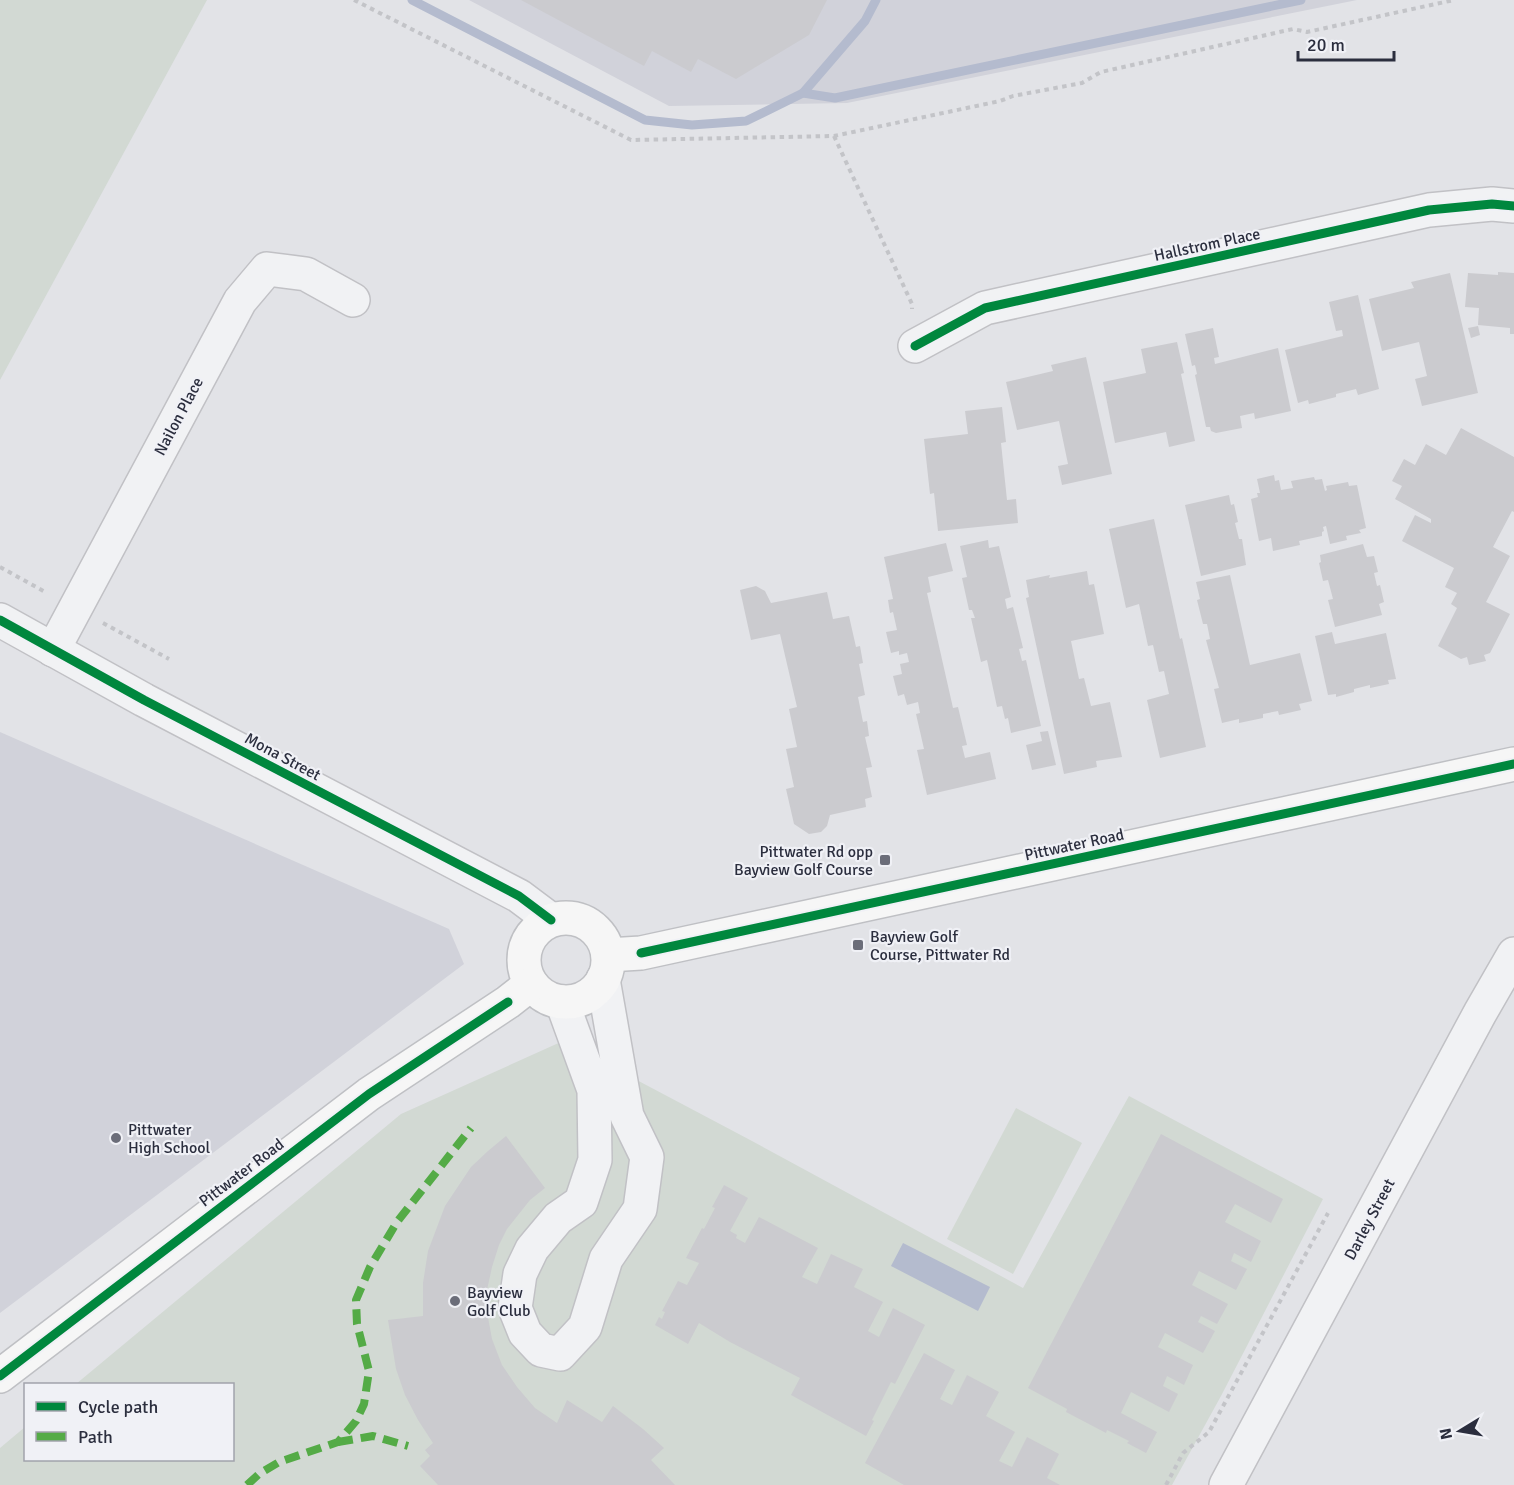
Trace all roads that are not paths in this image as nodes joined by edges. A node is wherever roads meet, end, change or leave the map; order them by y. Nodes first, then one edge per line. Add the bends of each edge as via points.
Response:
1 (1514, 206) edge
2 (353, 300) dead end
3 (915, 346) road end
4 (0, 620) edge
5 (53, 651) junction
6 (1514, 764) edge
7 (551, 920) junction
8 (1514, 954) edge
9 (605, 967) junction
10 (531, 984) junction
11 (562, 1002) junction
12 (0, 1376) edge
13 (1226, 1485) edge

1 - 3 street, Hallstrom Place via 1492,204 1429,210 985,308
2 - 5 street, Nailon Place via 306,274 267,269 240,301
4 - 5 street, Mona Street
5 - 7 street, Mona Street via 519,896
6 - 9 main road, Pittwater Road via 641,953
7 - 9 main road via 570,918 588,924 601,938
7 - 10 main road via 535,931 525,947 524,966
8 - 13 street, Darley Street
9 - 11 main road via 593,992 579,1000
9 - 11 street via 627,1116 647,1156 639,1209 606,1259 585,1327 560,1354 540,1350 525,1334 515,1308 520,1274 532,1250 558,1218 581,1202 595,1160 594,1090
10 - 11 main road via 539,993
10 - 12 main road, Pittwater Road via 369,1094

